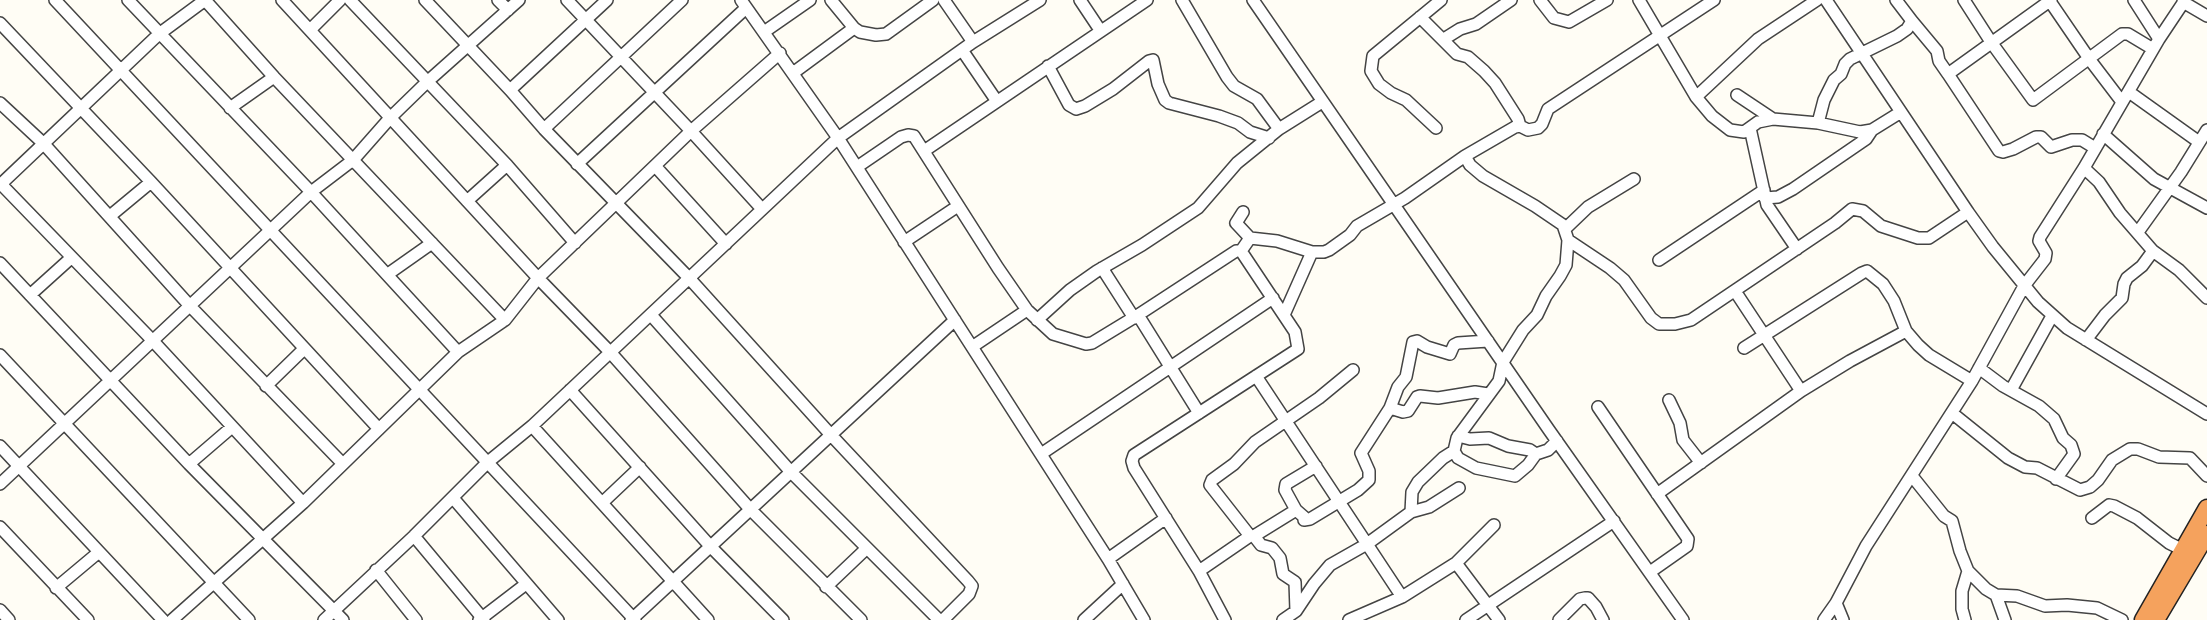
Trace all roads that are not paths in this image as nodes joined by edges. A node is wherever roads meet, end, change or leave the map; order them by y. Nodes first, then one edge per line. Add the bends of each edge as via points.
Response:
1 (55, 0) edge
2 (128, 0) edge
3 (282, 0) edge
4 (340, 0) edge
5 (350, 0) edge
6 (425, 0) edge
7 (498, 0) edge
8 (518, 0) edge
9 (567, 0) edge
10 (607, 0) edge
11 (682, 0) edge
12 (810, 0) edge
13 (831, 0) edge
14 (933, 0) edge
15 (944, 0) edge
16 (1040, 0) edge
17 (1080, 0) edge
18 (1147, 0) edge
19 (1182, 0) edge
20 (1252, 0) edge
21 (1441, 0) edge
22 (1511, 0) edge
23 (1540, 0) edge
24 (1607, 0) edge
25 (1639, 0) edge
26 (1714, 0) edge
27 (1817, 0) edge
28 (1826, 0) edge
29 (1896, 0) edge
30 (1964, 0) edge
31 (2050, 0) edge
32 (2134, 0) edge
33 (2184, 1) edge
34 (744, 4) edge
35 (508, 10) junction
36 (2207, 16) edge
37 (1420, 17) junction
38 (584, 21) junction
39 (1912, 21) junction
40 (854, 28) junction
41 (310, 30) junction
42 (1100, 30) junction
43 (2, 31) edge
44 (764, 32) junction
45 (159, 34) junction
46 (1661, 35) junction
47 (1444, 40) junction
48 (973, 42) junction
49 (1991, 42) junction
50 (2156, 44) junction
51 (470, 45) junction
52 (962, 50) junction
53 (780, 53) junction
54 (1862, 53) junction
55 (620, 57) junction
56 (2090, 60) junction
57 (1048, 66) junction
58 (121, 69) junction
59 (793, 73) junction
60 (1948, 74) junction
61 (274, 77) junction
62 (427, 82) junction
63 (510, 90) junction
64 (653, 92) junction
65 (1737, 95) dead end
66 (1696, 97) junction
67 (2126, 97) junction
68 (996, 100) junction
69 (1322, 102) junction
70 (0, 103) edge
71 (230, 108) junction
72 (80, 109) junction
73 (1901, 112) junction
74 (390, 118) junction
75 (1773, 119) junction
76 (1818, 123) junction
77 (1520, 126) junction
78 (1436, 128) dead end
79 (1750, 128) junction
80 (544, 129) junction
81 (1278, 129) junction
82 (1872, 130) junction
83 (2207, 130) edge
84 (691, 131) junction
85 (2103, 134) junction
86 (838, 138) junction
87 (1269, 138) junction
88 (2199, 142) junction
89 (43, 144) junction
90 (2095, 148) junction
91 (924, 151) junction
92 (1465, 156) junction
93 (353, 160) junction
94 (577, 164) junction
95 (507, 165) junction
96 (656, 167) junction
97 (857, 167) junction
98 (2084, 168) junction
99 (1634, 179) dead end
100 (151, 182) junction
101 (0, 184) edge
102 (2170, 188) junction
103 (311, 192) junction
104 (1764, 194) junction
105 (467, 201) junction
106 (616, 204) junction
107 (1394, 204) junction
108 (958, 206) junction
109 (2207, 208) edge
110 (762, 209) junction
111 (1243, 212) dead end
112 (1968, 212) junction
113 (110, 216) junction
114 (1564, 229) junction
115 (270, 230) junction
116 (2138, 232) junction
117 (1250, 238) junction
118 (1568, 240) junction
119 (904, 242) junction
120 (432, 243) junction
121 (575, 243) junction
122 (726, 244) junction
123 (1797, 249) junction
124 (2153, 250) junction
125 (1241, 251) junction
126 (1312, 252) junction
127 (71, 258) junction
128 (1660, 260) dead end
129 (0, 263) edge
130 (230, 268) junction
131 (1102, 268) junction
132 (388, 274) junction
133 (538, 278) junction
134 (689, 278) junction
135 (2024, 286) junction
136 (1735, 291) junction
137 (30, 295) junction
138 (1273, 298) junction
139 (2207, 298) edge
140 (190, 306) junction
141 (1027, 310) junction
142 (651, 315) junction
143 (1284, 315) junction
144 (2052, 316) junction
145 (1136, 317) junction
146 (505, 320) junction
147 (955, 320) junction
148 (1036, 320) junction
149 (1906, 331) junction
150 (1764, 335) junction
151 (2086, 340) junction
152 (153, 341) junction
153 (1488, 342) junction
154 (972, 347) junction
155 (1744, 348) dead end
156 (304, 349) junction
157 (458, 352) junction
158 (610, 352) junction
159 (0, 355) edge
160 (1503, 362) junction
161 (1170, 368) junction
162 (1979, 368) junction
163 (1352, 370) dead end
164 (1256, 376) junction
165 (110, 381) junction
166 (1972, 382) junction
167 (266, 386) junction
168 (420, 389) junction
169 (570, 390) junction
170 (2011, 390) junction
171 (1801, 391) junction
172 (1488, 394) junction
173 (1669, 400) dead end
174 (1598, 407) dead end
175 (1390, 408) junction
176 (1199, 413) junction
177 (1952, 413) junction
178 (2207, 414) edge
179 (1286, 420) junction
180 (64, 423) junction
181 (532, 426) junction
182 (232, 427) junction
183 (379, 429) junction
184 (831, 435) junction
185 (1458, 436) junction
186 (1557, 441) junction
187 (0, 446) edge
188 (1454, 451) junction
189 (1041, 454) junction
190 (1536, 454) junction
191 (488, 462) junction
192 (1701, 463) junction
193 (189, 464) junction
194 (343, 464) junction
195 (20, 465) junction
196 (1316, 466) junction
197 (640, 467) junction
198 (791, 472) junction
199 (1912, 476) junction
200 (2207, 476) edge
201 (2056, 478) junction
202 (0, 484) edge
203 (1459, 488) dead end
204 (1657, 494) junction
205 (453, 498) junction
206 (1338, 500) junction
207 (303, 502) junction
208 (602, 503) junction
209 (2207, 508) edge
210 (750, 509) junction
211 (1296, 510) junction
212 (1411, 512) junction
213 (1166, 518) junction
214 (2092, 518) dead end
215 (1614, 521) junction
216 (1494, 525) dead end
217 (0, 527) edge
218 (414, 536) junction
219 (1252, 536) junction
220 (262, 540) junction
221 (2205, 542) edge
222 (1367, 544) junction
223 (711, 547) junction
224 (867, 548) junction
225 (2183, 550) junction
226 (99, 552) junction
227 (1108, 559) junction
228 (1456, 563) junction
229 (376, 570) junction
230 (1199, 571) junction
231 (1968, 571) junction
232 (1650, 572) junction
233 (213, 583) junction
234 (672, 583) junction
235 (526, 584) junction
236 (1123, 584) junction
237 (826, 587) junction
238 (56, 588) junction
239 (1996, 595) junction
240 (1402, 597) junction
241 (1836, 603) junction
242 (1489, 605) junction
243 (0, 610) edge
244 (334, 611) junction
245 (1296, 611) junction
246 (482, 619) edge
247 (633, 619) edge
248 (9, 620) edge
249 (88, 620) edge
250 (163, 620) edge
251 (172, 620) edge
252 (249, 620) edge
253 (324, 620) edge
254 (343, 620) edge
255 (416, 620) edge
256 (558, 620) edge
257 (708, 620) edge
258 (783, 620) edge
259 (861, 620) edge
260 (939, 620) edge
261 (943, 620) edge
262 (1084, 620) edge
263 (1144, 620) edge
264 (1225, 620) edge
265 (1283, 620) edge
266 (1349, 620) edge
267 (1466, 620) edge
268 (1499, 620) edge
269 (1559, 620) edge
270 (1604, 620) edge
271 (1683, 620) edge
272 (1824, 620) edge
273 (1844, 620) edge
274 (1965, 620) edge
275 (2005, 620) edge
276 (2122, 620) edge
277 (2143, 620) edge
278 (2156, 620) edge

1 - 58 street
2 - 45 street
3 - 41 street
4 - 41 street
5 - 62 street
6 - 51 street
7 - 35 street
8 - 35 street
9 - 38 street
10 - 38 street
11 - 55 street
12 - 44 street
13 - 40 street
14 - 40 street via 886,34 866,34
15 - 48 street
16 - 48 street
17 - 42 street
18 - 42 street
19 - 81 street via 1230,82 1257,99
20 - 69 street
21 - 37 street
22 - 47 street via 1476,24 1460,29
23 - 24 street via 1554,18 1569,22
25 - 46 street
26 - 46 street
27 - 66 street via 1758,39
28 - 54 street
29 - 39 street
30 - 49 street
31 - 49 street
31 - 56 street
32 - 50 street
33 - 36 street
33 - 50 street
34 - 44 street
34 - 64 street
35 - 51 street
37 - 47 street
37 - 78 street via 1373,56 1371,71 1390,93 1406,100
38 - 55 street
38 - 63 street
39 - 54 street via 1897,36
39 - 60 street via 1938,51 1939,61
40 - 59 street
41 - 74 street
42 - 57 street
43 - 72 street
44 - 53 street
45 - 58 street
45 - 61 street via 205,0
45 - 71 street
46 - 66 street
46 - 77 street via 1548,109 1538,128 1528,130
47 - 77 street via 1495,83
48 - 52 street
49 - 56 street via 2033,100
49 - 60 street
50 - 56 street via 2122,34
50 - 67 street
51 - 62 street
51 - 63 street
52 - 68 street
52 - 86 street
53 - 59 street
53 - 84 street
54 - 73 street
54 - 76 street via 1845,64 1821,107
55 - 64 street
55 - 80 street
56 - 67 street
57 - 68 street
57 - 87 street via 1069,105 1076,109 1113,89 1153,60 1158,84 1169,103 1219,116
58 - 72 street
58 - 115 street
59 - 86 street
60 - 90 street via 1999,151 2013,149 2036,138 2041,138 2051,147 2082,140
61 - 71 street
61 - 93 street
62 - 74 street
62 - 95 street
63 - 80 street
64 - 84 street
64 - 94 street
65 - 75 street
66 - 79 street via 1730,130 1744,132
67 - 85 street
67 - 88 street
68 - 91 street
69 - 81 street
69 - 107 street
70 - 89 street
71 - 103 street
72 - 89 street
72 - 100 street
73 - 82 street
73 - 112 street
74 - 93 street
74 - 105 street
75 - 76 street
75 - 79 street via 1758,122
76 - 82 street via 1860,132
77 - 92 street
79 - 104 street
80 - 94 street
81 - 87 street
82 - 104 street via 1866,139 1793,189 1778,197
83 - 88 street
84 - 96 street
84 - 110 street
85 - 90 street
85 - 102 street via 2154,179
86 - 97 street
86 - 110 street
87 - 131 street via 1237,163 1198,208
88 - 102 street
89 - 101 street
89 - 113 street
90 - 98 street
91 - 97 street via 914,136 908,134
91 - 108 street
92 - 107 street
92 - 114 street via 1483,176 1555,219
93 - 103 street
93 - 120 street
94 - 106 street
95 - 105 street
95 - 121 street
96 - 106 street
96 - 122 street
97 - 119 street
98 - 116 street
98 - 135 street via 2040,237 2046,256
99 - 114 street via 1588,207
100 - 113 street
100 - 130 street
101 - 127 street
102 - 109 street
102 - 116 street
103 - 115 street
103 - 132 street
104 - 123 street via 1770,212
104 - 128 street
105 - 133 street
106 - 121 street
106 - 134 street
107 - 126 street via 1357,226 1329,250
107 - 153 street
108 - 119 street
108 - 141 street
110 - 122 street
111 - 117 street via 1236,223
112 - 123 street via 1929,238 1918,238 1881,226 1863,211 1852,209
112 - 135 street
113 - 140 street
114 - 118 street
115 - 130 street
115 - 168 street
116 - 124 street
117 - 125 street
117 - 126 street via 1277,241
118 - 136 street via 1624,280 1658,324 1691,320
118 - 160 street via 1566,265 1537,315 1523,330
119 - 147 street
120 - 132 street
120 - 146 street
121 - 133 street
122 - 134 street
123 - 136 street
124 - 139 street
124 - 151 street via 2142,266 2127,278 2122,298
125 - 138 street
125 - 145 street via 1236,251
126 - 143 street
127 - 137 street
127 - 152 street
129 - 137 street
130 - 140 street
130 - 156 street
131 - 145 street
131 - 148 street via 1070,290
132 - 157 street
133 - 146 street
133 - 158 street
134 - 142 street
134 - 184 street
135 - 144 street
135 - 162 street
136 - 150 street
137 - 165 street
138 - 143 street
138 - 161 street
140 - 152 street
140 - 167 street
141 - 148 street
141 - 154 street
142 - 158 street
142 - 198 street
143 - 164 street via 1295,332 1298,349
144 - 151 street
144 - 170 street
145 - 148 street via 1086,344 1053,334
145 - 161 street
146 - 157 street
147 - 154 street
147 - 184 street
149 - 150 street via 1883,284 1867,272
149 - 166 street via 1929,356
149 - 171 street
150 - 155 street
150 - 171 street
151 - 178 street
152 - 165 street
152 - 182 street
153 - 160 street
153 - 175 street via 1456,344 1450,354 1413,342 1406,376
154 - 189 street
156 - 167 street
156 - 183 street
157 - 168 street
158 - 169 street
158 - 210 street
159 - 180 street
160 - 172 street via 1499,381
160 - 186 street
161 - 176 street
161 - 189 street
162 - 166 street
162 - 170 street
163 - 179 street
164 - 176 street
164 - 179 street
165 - 180 street
165 - 193 street
166 - 177 street
167 - 194 street
168 - 183 street
168 - 191 street
169 - 181 street
169 - 197 street
170 - 201 street via 2054,419 2063,438 2074,450 2072,458
171 - 192 street
172 - 175 street via 1475,392 1438,398 1418,396 1408,411
172 - 185 street
173 - 192 street via 1675,408 1683,440
174 - 204 street
175 - 206 street via 1361,453 1369,471 1369,480
176 - 213 street via 1134,455 1132,461
177 - 199 street
177 - 201 street via 2008,458
179 - 196 street
179 - 219 street via 1255,442 1210,485
180 - 195 street
180 - 233 street
181 - 191 street
181 - 208 street
182 - 193 street
182 - 207 street
183 - 194 street
184 - 198 street
184 - 261 street via 972,586 969,594
185 - 188 street
185 - 190 street via 1489,438
186 - 190 street via 1548,450
186 - 215 street
187 - 195 street
188 - 190 street via 1458,458 1476,468 1515,476
188 - 212 street via 1418,482 1412,492
189 - 227 street
191 - 205 street
191 - 247 street
192 - 204 street
193 - 220 street
194 - 207 street
195 - 202 street
195 - 226 street
196 - 206 street
196 - 211 street via 1286,484 1285,490
197 - 208 street
197 - 223 street
198 - 210 street
198 - 224 street
199 - 231 street via 1944,516 1952,521
199 - 241 street via 1866,546
200 - 201 street via 2190,458 2159,457 2130,449 2112,460 2090,487 2080,490
203 - 212 street via 1429,507
204 - 232 street via 1688,546
205 - 218 street
205 - 235 street
206 - 211 street via 1310,519 1304,520
206 - 222 street
207 - 220 street
208 - 234 street
209 - 225 highway
210 - 223 street
210 - 237 street
211 - 219 street
212 - 222 street
213 - 227 street
213 - 230 street
214 - 225 street via 2108,505 2114,506
215 - 232 street
215 - 242 street
216 - 228 street
217 - 238 street
218 - 229 street
218 - 246 street
219 - 230 street
219 - 245 street via 1261,545 1272,548 1280,558 1283,574 1295,582
220 - 233 street
220 - 244 street
221 - 278 highway
222 - 240 street
222 - 245 street via 1330,565
223 - 234 street
223 - 258 street
224 - 237 street
224 - 260 street
225 - 277 highway
226 - 238 street
226 - 250 street
227 - 236 street
228 - 240 street
228 - 242 street
229 - 244 street
229 - 255 street
230 - 264 street
231 - 239 street
231 - 274 street via 1961,596
232 - 271 street
233 - 251 street
233 - 252 street
234 - 247 street
234 - 257 street
235 - 246 street
235 - 256 street
236 - 262 street
236 - 263 street
237 - 259 street
238 - 249 street
239 - 275 street
239 - 276 street via 2017,596 2046,606 2097,608
240 - 266 street
241 - 272 street
241 - 273 street
242 - 267 street
242 - 268 street
243 - 248 street
244 - 253 street
244 - 254 street
245 - 265 street
269 - 270 street via 1585,598

